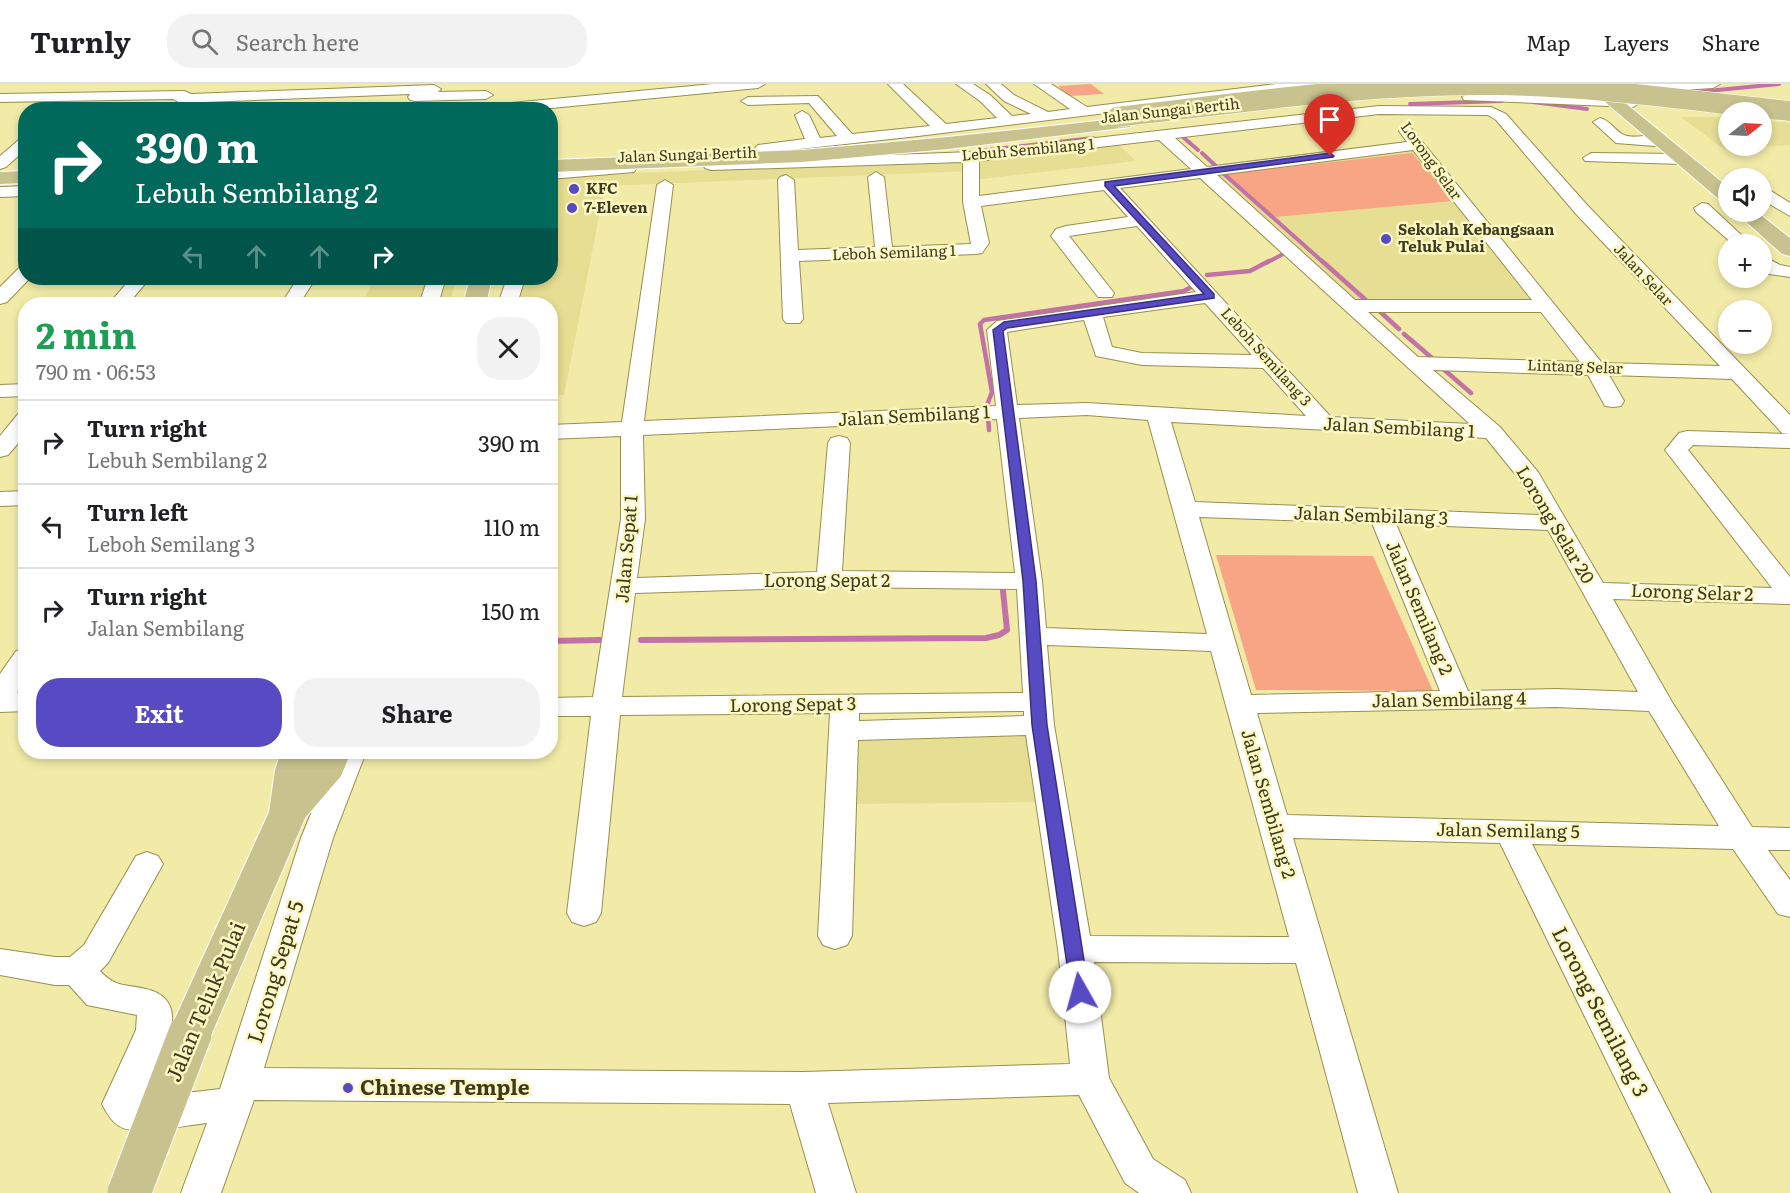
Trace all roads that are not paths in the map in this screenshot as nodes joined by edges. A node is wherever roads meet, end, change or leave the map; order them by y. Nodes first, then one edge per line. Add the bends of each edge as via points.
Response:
1 (92, 84) edge
2 (758, 84) edge
3 (896, 84) edge
4 (963, 84) edge
5 (993, 84) edge
6 (1041, 84) edge
7 (1180, 84) edge
8 (1211, 84) edge
9 (1301, 84) edge
10 (1372, 84) edge
11 (1593, 84) edge
12 (1713, 84) edge
13 (435, 89) dead end
14 (451, 89) dead end
15 (486, 89) edge
16 (1151, 89) dead end
17 (1611, 90) edge
18 (1225, 94) junction
19 (77, 96) junction
20 (182, 97) edge
21 (1108, 97) dead end
22 (1198, 97) junction
23 (0, 98) edge
24 (1546, 98) junction
25 (364, 99) dead end
26 (1167, 100) junction
27 (748, 101) dead end
28 (70, 102) edge
29 (558, 103) edge
30 (699, 104) dead end
31 (1400, 105) junction
32 (679, 106) dead end
33 (1076, 106) junction
34 (1718, 108) edge
35 (1633, 111) junction
36 (1790, 111) edge
37 (1772, 114) edge
38 (802, 115) dead end
39 (1043, 115) junction
40 (1790, 116) edge
41 (904, 117) dead end
42 (1501, 117) joint
43 (1008, 120) junction
44 (1121, 120) junction
45 (1600, 122) dead end
46 (918, 132) junction
47 (18, 134) edge
48 (9, 135) dead end
49 (1164, 136) junction
50 (848, 139) junction
51 (946, 141) junction
52 (1659, 141) junction
53 (814, 142) junction
54 (1417, 145) junction
55 (18, 148) edge
56 (725, 154) junction
57 (972, 157) junction
58 (1591, 158) dead end
59 (1682, 159) junction
60 (0, 164) edge
61 (558, 168) edge
62 (558, 168) edge
63 (558, 168) edge
64 (1201, 171) junction
65 (1700, 173) junction
66 (18, 177) edge
67 (876, 177) dead end
68 (0, 178) edge
69 (786, 180) dead end
70 (1108, 184) junction
71 (665, 185) dead end
72 (1718, 188) edge
73 (1790, 190) edge
74 (18, 191) edge
75 (1772, 191) edge
76 (0, 192) edge
77 (1772, 199) edge
78 (972, 202) junction
79 (1702, 208) dead end
80 (1790, 211) edge
81 (1142, 220) junction
82 (1757, 222) edge
83 (1732, 234) edge
84 (1790, 249) edge
85 (884, 253) junction
86 (789, 256) junction
87 (18, 268) edge
88 (1772, 268) edge
89 (1790, 272) edge
90 (135, 285) edge
91 (1, 291) edge
92 (1211, 296) junction
93 (124, 297) edge
94 (1098, 303) junction
95 (1351, 306) junction
96 (1545, 306) junction
97 (793, 319) dead end
98 (1271, 362) junction
99 (1413, 363) junction
100 (1594, 368) junction
101 (1736, 373) junction
102 (18, 390) edge
103 (0, 391) edge
104 (1613, 401) dead end
105 (1009, 411) junction
106 (1158, 415) junction
107 (1786, 420) edge
108 (1326, 425) junction
109 (632, 428) junction
110 (18, 429) edge
111 (558, 432) edge
112 (1492, 432) junction
113 (1790, 441) edge
114 (839, 443) dead end
115 (0, 450) edge
116 (18, 498) edge
117 (0, 499) edge
118 (1184, 509) junction
119 (1381, 517) junction
120 (1557, 523) junction
121 (829, 579) junction
122 (1029, 581) junction
123 (625, 586) junction
124 (1595, 591) junction
125 (1790, 595) edge
126 (1033, 636) junction
127 (1222, 643) junction
128 (18, 672) edge
129 (6, 694) edge
130 (1458, 700) junction
131 (1658, 702) junction
132 (1240, 704) junction
133 (558, 707) edge
134 (606, 708) junction
135 (1038, 713) junction
136 (845, 718) junction
137 (297, 759) edge
138 (331, 759) edge
139 (348, 759) edge
140 (288, 812) junction
141 (1274, 826) junction
142 (1510, 831) junction
143 (1742, 837) junction
144 (1790, 839) edge
145 (147, 864) dead end
146 (1790, 905) edge
147 (584, 913) dead end
148 (835, 936) dead end
149 (1075, 949) junction
150 (1309, 950) junction
151 (0, 962) edge
152 (78, 971) junction
153 (1090, 1079) junction
154 (804, 1088) junction
155 (237, 1094) junction
156 (129, 1193) edge
157 (201, 1193) edge
158 (836, 1193) edge
159 (1171, 1193) edge
160 (1378, 1193) edge
161 (1691, 1193) edge

1 - 19 street
2 - 29 street
3 - 51 street
4 - 43 street
5 - 39 street via 1009,98
6 - 33 street
7 - 22 street
8 - 18 street
9 - 18 street
10 - 51 street via 1115,112
11 - 17 main road
12 - 17 street
13 - 20 street
14 - 15 street
15 - 25 street
16 - 26 street
17 - 24 street
17 - 35 main road
18 - 22 street
19 - 20 street
19 - 23 street
19 - 28 street
21 - 33 street
22 - 26 street
24 - 31 street
24 - 35 street
26 - 33 street
27 - 50 street via 813,99
30 - 32 street
31 - 42 street, Lebuh Sembilang 1 via 1484,110
31 - 49 street, Lebuh Sembilang 1
31 - 51 street via 994,142
31 - 54 street, Lorong Selar via 1406,130
33 - 39 street
34 - 44 main road, Jalan Sungai Bertih, bridge via 1591,95 1448,90
35 - 52 main road
35 - 65 main road via 1669,137
36 - 44 main road, Jalan Sungai Bertih, bridge via 1586,89 1452,85 1358,90
37 - 40 main road
38 - 53 street
39 - 43 street
41 - 46 street
42 - 101 street, Jalan Selar via 1582,210
43 - 51 street
44 - 51 main road, Jalan Sungai Bertih
45 - 52 street via 1621,140
46 - 50 street
46 - 51 street
47 - 48 street
49 - 57 street, Lebuh Sembilang 1
49 - 64 street, Lorong Selar 20
50 - 53 street
51 - 56 main road, Jalan Sungai Bertih
51 - 57 street, Lebuh Sembilang 1
51 - 61 main road, Jalan Sungai Bertih via 791,157
51 - 62 street, Lebuh Sembilang 1
52 - 59 main road
53 - 56 street
54 - 64 street
54 - 96 street, Lorong Selar
55 - 60 street
56 - 63 main road, Jalan Sungai Bertih
57 - 78 street, Leboh Semilang 1
58 - 59 street
59 - 65 main road
64 - 70 street
64 - 95 street, Lorong Selar 20
65 - 72 main road
66 - 68 main road
67 - 85 street
69 - 86 street
70 - 78 street
70 - 81 street, Leboh Semilang 3
71 - 109 street, Jalan Sepat 1
73 - 75 street
74 - 76 street
77 - 80 street
78 - 85 street, Leboh Semilang 1 via 980,243 976,249
79 - 83 street
81 - 92 street, Leboh Semilang 3
81 - 94 street via 1072,230 1060,236
82 - 84 main road
85 - 86 street, Leboh Semilang 1
86 - 97 street
87 - 91 street
88 - 89 street
90 - 93 street
92 - 94 street
92 - 98 street, Leboh Semilang 3
94 - 98 street via 1103,352 1142,359
94 - 105 street via 999,327
95 - 96 street
95 - 99 street, Lorong Selar 20
96 - 100 street, Lorong Selar
98 - 108 street, Leboh Semilang 3
99 - 100 street, Lintang Selar
99 - 112 street, Lorong Selar 20
100 - 101 street, Lintang Selar
100 - 104 street, Lorong Selar
101 - 107 street, Jalan Selar
102 - 103 street
105 - 106 street, Jalan Sembilang 1 via 1087,409
105 - 109 street, Jalan Sembilang 1
105 - 122 street
106 - 108 street, Jalan Sembilang 1
106 - 118 street, Jalan Sembilang 2
108 - 112 street, Jalan Sembilang 1
109 - 111 street, Jalan Sembilang 1
109 - 123 street, Jalan Sepat 1 via 633,519
110 - 115 street
112 - 120 street, Lorong Selar 20 via 1530,477
113 - 125 street via 1687,438 1676,450
114 - 121 street
116 - 117 street
118 - 119 street, Jalan Sembilang 3
118 - 127 street, Jalan Sembilang 2
119 - 120 street, Jalan Sembilang 3
119 - 130 street, Jalan Semilang 2
120 - 124 street, Lorong Selar 20
121 - 122 street, Lorong Sepat 2
121 - 123 street, Lorong Sepat 2
122 - 126 street
123 - 134 street, Jalan Sepat 1
124 - 125 street, Lorong Selar 2
124 - 131 street, Lorong Selar 20
126 - 127 street
126 - 135 street
127 - 132 street, Jalan Sembilang 2
128 - 129 street
130 - 131 street, Jalan Sembilang 4
130 - 132 street, Jalan Sembilang 4
131 - 143 street, Lorong Selar 20
132 - 141 street, Jalan Sembilang 2
133 - 134 street, Lorong Sepat 3
134 - 136 street, Lorong Sepat 3
134 - 147 street, Jalan Sepat 1
135 - 136 street, Lorong Sepat 3
135 - 149 street
136 - 148 street
137 - 140 main road, Jalan Teluk Pulai
138 - 140 main road, Jalan Teluk Pulai
139 - 155 street, Lorong Sepat 5 via 317,838
140 - 156 main road, Jalan Teluk Pulai, bridge via 190,1034
141 - 142 street, Jalan Semilang 5
141 - 150 street, Jalan Sembilang 2
142 - 143 street, Jalan Semilang 5
142 - 161 street, Lorong Semilang 3
143 - 144 street, Jalan Semilang 5
143 - 146 street, Lorong Selar 20
145 - 152 street via 96,954
149 - 150 street
149 - 153 street
150 - 160 street, Jalan Sembilang 2
151 - 152 street
152 - 155 street via 99,995 147,1003 156,1009 154,1030 121,1104 133,1115
153 - 154 street
153 - 159 street via 1139,1171
154 - 155 street
154 - 158 street
155 - 157 street, Lorong Sepat 5

